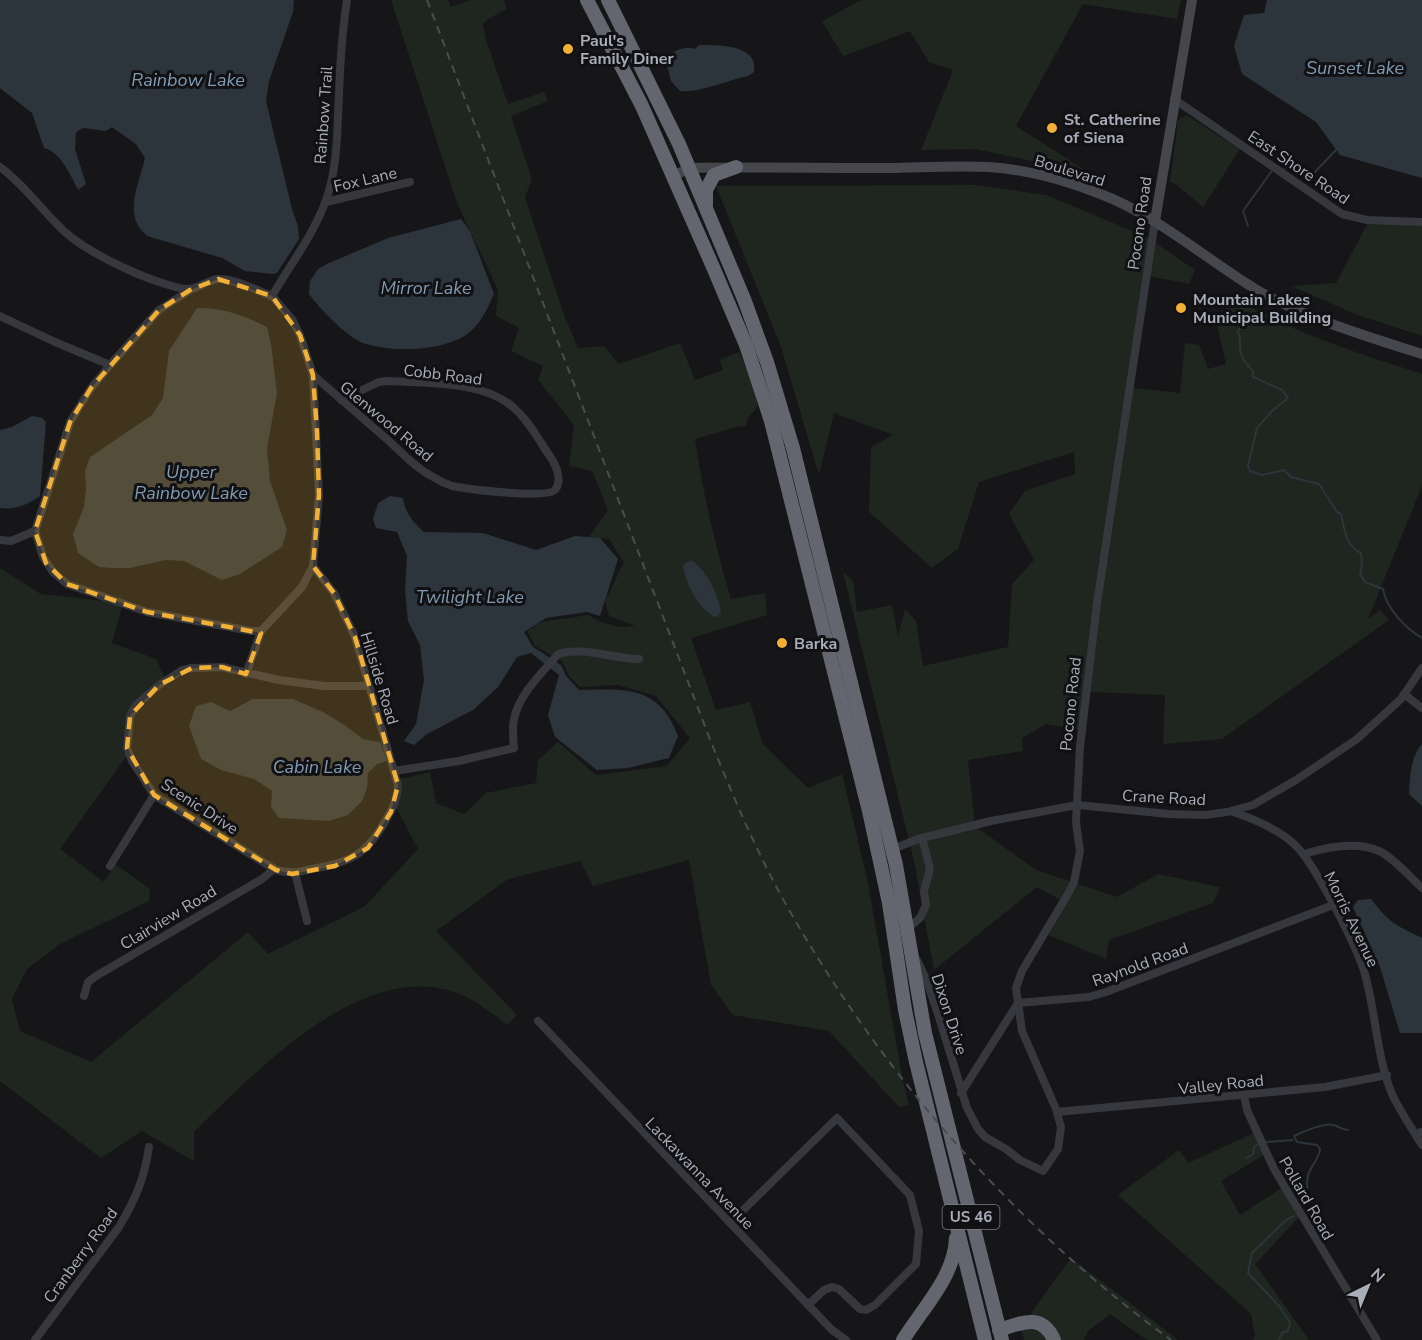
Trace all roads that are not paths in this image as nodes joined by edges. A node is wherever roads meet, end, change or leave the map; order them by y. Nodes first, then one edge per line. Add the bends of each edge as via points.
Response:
1 (347, 0) edge
2 (587, 0) edge
3 (608, 0) edge
4 (1192, 0) edge
5 (1174, 99) junction
6 (0, 167) edge
7 (736, 167) junction
8 (688, 168) junction
9 (673, 177) junction
10 (410, 182) dead end
11 (326, 202) junction
12 (706, 209) junction
13 (1155, 221) junction
14 (1422, 222) edge
15 (190, 290) junction
16 (272, 296) junction
17 (0, 317) edge
18 (1422, 354) edge
19 (110, 365) junction
20 (313, 375) junction
21 (341, 400) junction
22 (553, 491) joint
23 (35, 531) junction
24 (0, 540) edge
25 (313, 566) junction
26 (261, 631) junction
27 (639, 659) dead end
28 (1422, 668) edge
29 (246, 674) junction
30 (369, 686) junction
31 (1404, 694) junction
32 (1422, 708) edge
33 (394, 771) junction
34 (153, 795) junction
35 (1077, 806) junction
36 (1232, 811) junction
37 (922, 838) junction
38 (893, 849) junction
39 (1304, 854) junction
40 (110, 866) dead end
41 (274, 869) junction
42 (295, 873) junction
43 (1422, 888) edge
44 (1333, 905) junction
45 (307, 921) dead end
46 (908, 929) junction
47 (910, 946) junction
48 (84, 996) dead end
49 (1018, 1004) junction
50 (538, 1021) dead end
51 (1387, 1075) junction
52 (961, 1093) junction
53 (1244, 1095) junction
54 (1057, 1112) junction
55 (1413, 1129) junction
56 (1422, 1132) edge
57 (1422, 1145) edge
58 (149, 1147) dead end
59 (730, 1223) junction
60 (956, 1224) junction
61 (808, 1305) junction
62 (913, 1333) edge
63 (1001, 1335) edge
64 (982, 1339) edge
65 (35, 1340) edge
66 (846, 1340) edge
67 (903, 1340) edge
68 (1054, 1340) edge
69 (1377, 1340) edge

1 - 11 street, Rainbow Trail via 337,154
2 - 9 highway, US 46
3 - 8 highway, US 46
4 - 5 main road, Pocono Road
5 - 13 main road, Pocono Road
5 - 14 street, East Shore Road via 1342,214 1367,220
6 - 15 street via 86,248 160,282
7 - 8 main road, Boulevard
7 - 12 highway via 722,171 709,182
7 - 13 main road, Boulevard via 990,167 1022,171 1100,194
8 - 9 main road, Boulevard
8 - 12 highway, US 46
9 - 60 highway, US 46 via 736,319 774,431 882,865 907,1020
10 - 11 street, Fox Lane
11 - 16 street, Rainbow Trail
12 - 38 highway, US 46 via 768,362
13 - 18 main road, Boulevard via 1270,297 1321,320
13 - 35 street, Pocono Road via 1097,603
15 - 16 street via 219,279
15 - 19 street via 159,310
16 - 20 street via 300,335
17 - 19 street
19 - 23 street via 70,422
20 - 21 street, Glenwood Road
20 - 25 street via 319,477
21 - 22 street, Glenwood Road via 409,459 450,485 515,493
21 - 22 street, Cobb Road via 388,381 474,388 495,396 522,416 552,459 558,477
23 - 24 street via 11,541
23 - 26 street via 46,563 67,584 147,612
25 - 26 street via 302,587
25 - 30 street, Hillside Road via 334,593 355,637
26 - 29 street
27 - 33 street via 576,651 558,654 516,711 514,748
28 - 31 street, Crane Road
29 - 30 street, Scenic Drive via 324,686
29 - 34 street, Scenic Drive via 211,666 182,670 136,705 130,716 127,748
30 - 33 street, Hillside Road
31 - 32 street
31 - 36 street, Crane Road via 1342,750 1260,802
33 - 42 street, Scenic Drive via 398,795 368,848 335,866
34 - 40 street
34 - 41 street, Scenic Drive
35 - 36 street, Crane Road via 1183,815
35 - 37 street, Crane Road
35 - 49 street, Pocono Road via 1080,851 1074,882 1022,971 1016,988
36 - 39 street, Morris Avenue via 1281,834
37 - 38 street, Crane Road
37 - 46 street via 930,869 924,891 927,905
38 - 46 highway, US 46
39 - 43 street via 1335,847 1380,851
39 - 44 street, Morris Avenue
41 - 42 street, Scenic Drive
41 - 48 street, Clairview Road via 96,976 88,982
42 - 45 street
44 - 49 street, Raynold Road via 1106,992
44 - 51 street, Morris Avenue via 1366,976
46 - 47 highway, US 46
47 - 52 street, Dixon Drive via 926,980
47 - 63 highway, US 46 via 925,1033
49 - 52 street
49 - 54 street, Pocono Road via 1022,1030
50 - 59 street, Lackawanna Avenue
51 - 53 street, Valley Road via 1325,1087
51 - 55 street, Morris Avenue via 1392,1094
52 - 54 street, Pocono Road via 978,1129 986,1137 1043,1171 1061,1138
53 - 54 street, Valley Road
53 - 69 street, Pollard Road via 1274,1169
55 - 56 street
55 - 57 street, Morris Avenue
58 - 65 street, Cranberry Road via 145,1174 128,1212
59 - 61 street, Lackawanna Avenue
59 - 61 street via 837,1118 910,1195 919,1231 918,1259 866,1310 832,1287
60 - 62 highway via 955,1251 949,1267
60 - 64 highway, US 46
61 - 66 street, Lackawanna Avenue
62 - 67 highway
63 - 64 street
63 - 68 highway via 1023,1323 1035,1322 1049,1330

